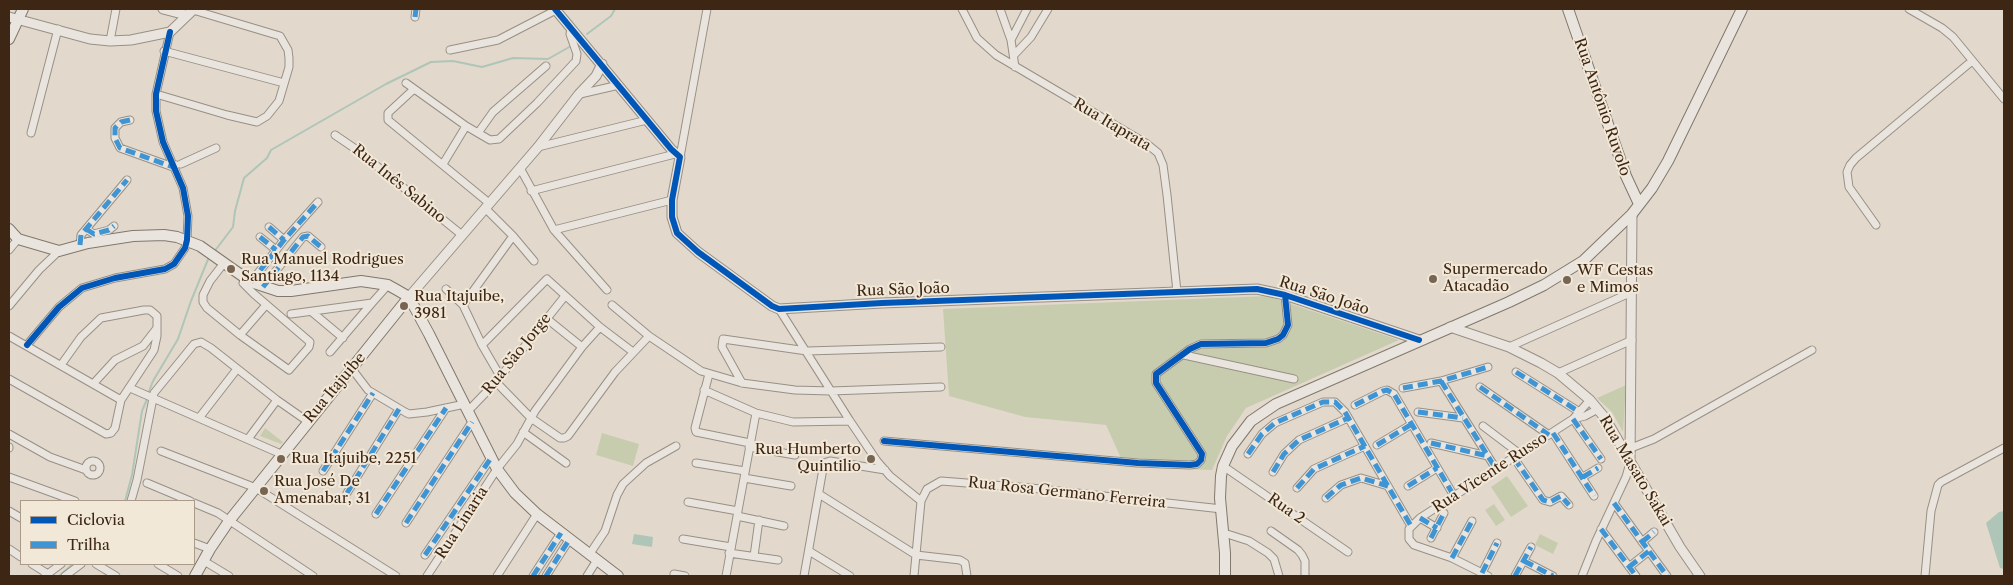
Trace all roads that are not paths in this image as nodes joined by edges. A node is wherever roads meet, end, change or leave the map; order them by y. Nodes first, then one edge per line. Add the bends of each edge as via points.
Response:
1 (116, 9) edge
2 (163, 9) edge
3 (416, 9) edge
4 (556, 9) edge
5 (707, 9) edge
6 (962, 9) edge
7 (1000, 9) edge
8 (1027, 9) edge
9 (1048, 9) edge
10 (1568, 9) edge
11 (1742, 9) edge
12 (1909, 9) edge
13 (191, 11) edge
14 (16, 15) edge
15 (415, 17) dead end
16 (571, 28) junction
17 (58, 29) junction
18 (170, 32) junction
19 (9, 39) edge
20 (1011, 40) junction
21 (110, 41) junction
22 (450, 50) dead end
23 (164, 51) junction
24 (1014, 55) junction
25 (1972, 61) junction
26 (602, 64) junction
27 (546, 66) dead end
28 (1015, 67) junction
29 (610, 73) junction
30 (596, 76) junction
31 (284, 83) junction
32 (406, 83) dead end
33 (619, 85) junction
34 (414, 89) junction
35 (156, 94) junction
36 (579, 94) junction
37 (2004, 99) edge
38 (130, 120) dead end
39 (647, 120) junction
40 (466, 126) junction
41 (31, 133) dead end
42 (478, 133) junction
43 (335, 135) dead end
44 (538, 147) junction
45 (216, 148) dead end
46 (677, 155) junction
47 (442, 164) junction
48 (177, 165) junction
49 (520, 168) junction
50 (127, 180) dead end
51 (531, 192) junction
52 (672, 200) junction
53 (318, 202) dead end
54 (1639, 204) junction
55 (487, 206) junction
56 (1632, 214) junction
57 (1876, 225) dead end
58 (114, 226) dead end
59 (269, 227) dead end
60 (9, 229) edge
61 (86, 229) junction
62 (554, 230) junction
63 (462, 235) junction
64 (513, 236) junction
65 (260, 237) dead end
66 (18, 239) junction
67 (187, 240) junction
68 (284, 240) junction
69 (80, 245) junction
70 (321, 246) dead end
71 (9, 250) edge
72 (276, 250) junction
73 (59, 251) junction
74 (534, 261) dead end
75 (222, 262) junction
76 (248, 281) junction
77 (388, 285) junction
78 (263, 287) junction
79 (446, 289) dead end
80 (607, 290) dead end
81 (1177, 292) junction
82 (1632, 292) junction
83 (1285, 295) junction
84 (565, 296) junction
85 (409, 297) junction
86 (372, 303) junction
87 (266, 305) junction
88 (463, 305) junction
89 (612, 305) dead end
90 (9, 306) edge
91 (779, 309) junction
92 (312, 312) junction
93 (291, 314) dead end
94 (546, 318) junction
95 (157, 325) junction
96 (600, 327) junction
97 (1450, 327) junction
98 (240, 335) junction
99 (9, 336) edge
100 (649, 336) junction
101 (343, 338) junction
102 (1420, 340) junction
103 (1632, 340) junction
104 (27, 345) junction
105 (482, 345) junction
106 (582, 347) junction
107 (941, 347) dead end
108 (1509, 347) junction
109 (1812, 350) dead end
110 (807, 351) junction
111 (330, 352) dead end
112 (633, 352) junction
113 (1184, 355) junction
114 (61, 365) junction
115 (1488, 367) dead end
116 (237, 369) junction
117 (352, 369) junction
118 (1516, 372) dead end
119 (1558, 373) junction
120 (708, 374) junction
121 (9, 379) edge
122 (498, 379) junction
123 (1294, 380) dead end
124 (1441, 381) junction
125 (742, 383) junction
126 (94, 384) junction
127 (941, 387) dead end
128 (1480, 387) dead end
129 (130, 388) junction
130 (1403, 388) dead end
131 (704, 390) junction
132 (830, 391) junction
133 (373, 393) junction
134 (151, 397) junction
135 (121, 400) junction
136 (277, 400) junction
137 (1590, 400) junction
138 (1355, 405) dead end
139 (446, 408) junction
140 (466, 408) junction
141 (400, 409) junction
142 (1598, 409) junction
143 (1578, 411) junction
144 (1418, 412) dead end
145 (756, 413) junction
146 (199, 418) junction
147 (531, 418) junction
148 (1348, 418) junction
149 (1463, 418) junction
150 (1572, 419) junction
151 (307, 421) junction
152 (850, 421) junction
153 (472, 422) junction
154 (1412, 424) junction
155 (1483, 426) dead end
156 (523, 432) junction
157 (9, 434) edge
158 (1551, 434) junction
159 (248, 439) junction
160 (884, 442) dead end
161 (1431, 443) dead end
162 (750, 445) junction
163 (1377, 445) dead end
164 (676, 446) dead end
165 (1365, 446) junction
166 (1631, 448) junction
167 (2004, 448) edge
168 (160, 451) dead end
169 (281, 454) junction
170 (795, 454) dead end
171 (1248, 454) dead end
172 (1488, 456) junction
173 (1517, 456) junction
174 (491, 458) junction
175 (1601, 459) dead end
176 (566, 462) dead end
177 (696, 463) dead end
178 (1630, 463) junction
179 (1223, 466) junction
180 (1437, 468) junction
181 (1598, 468) dead end
182 (497, 469) junction
183 (1496, 469) junction
184 (86, 470) dead end
185 (885, 470) junction
186 (323, 471) dead end
187 (1273, 472) dead end
188 (744, 474) junction
189 (1583, 477) junction
190 (9, 478) edge
191 (147, 483) dead end
192 (791, 486) dead end
193 (1388, 486) junction
194 (1408, 486) dead end
195 (256, 488) junction
196 (1297, 488) dead end
197 (347, 493) dead end
198 (819, 494) junction
199 (1454, 496) junction
200 (1594, 496) dead end
201 (1326, 498) dead end
202 (72, 500) edge
203 (131, 500) edge
204 (188, 500) edge
205 (921, 501) junction
206 (688, 502) dead end
207 (1614, 502) junction
208 (195, 503) edge
209 (1569, 505) dead end
210 (1222, 509) junction
211 (9, 511) edge
212 (738, 513) junction
213 (1444, 513) dead end
214 (376, 514) dead end
215 (537, 514) junction
216 (20, 517) edge
217 (1420, 518) junction
218 (760, 520) junction
219 (228, 521) junction
220 (1472, 521) dead end
221 (406, 523) dead end
222 (784, 526) dead end
223 (1410, 528) junction
224 (1437, 528) junction
225 (1601, 529) junction
226 (1271, 531) dead end
227 (1654, 532) dead end
228 (561, 533) junction
229 (1224, 533) junction
230 (1431, 538) dead end
231 (683, 539) dead end
232 (570, 540) junction
233 (1642, 542) junction
234 (195, 543) edge
235 (1497, 543) dead end
236 (1531, 547) dead end
237 (210, 549) junction
238 (9, 550) edge
239 (730, 550) junction
240 (809, 551) junction
241 (1649, 551) junction
242 (1348, 552) dead end
243 (425, 555) dead end
244 (916, 555) junction
245 (20, 556) edge
246 (754, 556) junction
247 (593, 557) junction
248 (1452, 558) junction
249 (778, 560) dead end
250 (204, 561) junction
251 (1524, 561) junction
252 (33, 565) edge
253 (60, 565) edge
254 (80, 565) edge
255 (98, 565) edge
256 (160, 565) edge
257 (1629, 567) junction
258 (674, 574) dead end
259 (1485, 574) edge
260 (46, 575) edge
261 (65, 576) edge
262 (116, 576) edge
263 (178, 576) edge
264 (196, 576) edge
265 (229, 576) edge
266 (313, 576) edge
267 (396, 576) edge
268 (427, 576) edge
269 (497, 576) edge
270 (532, 576) edge
271 (546, 576) edge
272 (587, 576) edge
273 (618, 576) edge
274 (685, 576) edge
275 (726, 576) edge
276 (804, 576) edge
277 (850, 576) edge
278 (914, 576) edge
279 (967, 576) edge
280 (1225, 576) edge
281 (1279, 576) edge
282 (1305, 576) edge
283 (1516, 576) edge
284 (1553, 576) edge
285 (1582, 576) edge
286 (1636, 576) edge
287 (1667, 576) edge
288 (1700, 576) edge
289 (1926, 576) edge

1 - 21 street
2 - 13 street
3 - 15 street
4 - 16 street
4 - 22 street via 498,40
5 - 46 street
6 - 28 street, Rua Itaprata via 977,38
7 - 20 street
8 - 20 street
9 - 24 street via 1031,37
10 - 54 main road, Rua Antônio Ruvolo via 1626,176
11 - 54 main road via 1668,162
12 - 25 street via 1953,37
13 - 18 street
13 - 31 street via 280,36 289,58
14 - 17 street
14 - 19 main road
16 - 26 street
16 - 42 street via 576,61 499,140 490,140
17 - 21 street via 90,39
17 - 41 street
18 - 21 street
18 - 23 street
20 - 24 street
23 - 31 street
23 - 35 street
24 - 28 street
25 - 37 street
25 - 57 street via 1850,165 1847,172 1849,187
26 - 29 street
26 - 30 street, Rua Itajuíbe
27 - 42 street via 493,112
28 - 81 street, Rua Itaprata via 1158,153 1167,195
29 - 30 street
29 - 33 street
30 - 36 street, Rua Itajuíbe
31 - 35 street via 276,106 268,116 256,122
32 - 34 street
33 - 36 street
33 - 39 street
34 - 40 street
34 - 47 street via 388,113 387,118
35 - 48 street via 163,142
36 - 44 street, Rua Itajuíbe
38 - 48 street via 115,128 120,148
39 - 44 street
39 - 46 street
40 - 42 street
40 - 47 street
43 - 63 street, Rua Inês Sabino
44 - 49 street, Rua Itajuíbe
45 - 48 street
46 - 51 street
46 - 52 street
47 - 55 street
48 - 67 street via 186,202
49 - 51 street
49 - 55 street, Rua Itajuíbe
50 - 61 street
51 - 62 street
52 - 62 street
52 - 91 street via 677,233 752,293
53 - 68 street
54 - 56 main road
55 - 63 street, Rua Itajuíbe
55 - 64 street
56 - 82 street
56 - 97 main road via 1584,261 1562,275
58 - 61 street via 94,234
59 - 68 street
60 - 66 main road
61 - 69 street via 81,235
62 - 80 street
63 - 85 street, Rua Itajuíbe
64 - 74 street
64 - 88 street
65 - 72 street
66 - 71 street
66 - 73 main road
67 - 69 main road via 151,234
67 - 75 main road
67 - 104 street via 179,258 171,266 82,288 59,307
68 - 72 street
69 - 73 main road
70 - 78 street via 303,236
72 - 76 street
73 - 90 street
75 - 76 main road
75 - 98 street via 210,281 203,302
76 - 78 main road
76 - 87 street via 243,283
77 - 78 main road via 361,281 292,290
77 - 85 main road
77 - 86 street
79 - 88 street
81 - 83 street, Rua São João via 1257,289
81 - 91 street, Rua São João
82 - 103 street
82 - 108 street
83 - 102 street, Rua São João
83 - 113 street via 1288,324 1278,339 1266,343 1201,344
84 - 94 street, Rua São Jorge
84 - 96 street
84 - 105 street via 547,279
85 - 117 main road, Rua Itajuíbe
85 - 140 main road
86 - 92 street
86 - 101 street
87 - 98 street
87 - 98 street via 308,339 309,346 287,370
88 - 105 street
89 - 100 street
91 - 110 street
92 - 93 street
92 - 101 street
94 - 106 street
94 - 122 street, Rua São Jorge
95 - 114 street via 154,313 144,310 101,318 81,337
95 - 126 street via 143,346 115,360
95 - 129 street via 154,350
96 - 106 street, Rua Linaria
96 - 112 street
97 - 102 main road
97 - 108 street, Rua Masato Sakai
99 - 104 street
100 - 112 street
100 - 120 street
101 - 111 street
102 - 179 main road via 1263,412 1241,432
103 - 119 street
103 - 166 street
104 - 114 street
105 - 122 street
106 - 147 street, Rua Linaria
107 - 110 street
108 - 119 street, Rua Masato Sakai
109 - 166 street via 1654,439
110 - 125 street via 725,338 721,341 722,346
110 - 132 street
112 - 147 street via 568,436 560,438
113 - 123 street
113 - 160 street via 1156,374 1155,378 1202,454 1197,464 1089,459
114 - 126 street
115 - 124 street
116 - 134 street via 204,343 198,342 191,346
116 - 136 street
116 - 146 street
117 - 133 street
117 - 151 main road, Rua Itajuíbe
118 - 143 street
119 - 137 street, Rua Masato Sakai
120 - 125 street
120 - 131 street
121 - 135 street via 106,434 112,434 116,428
122 - 140 street, Rua São Jorge
122 - 147 street
124 - 130 street
124 - 149 street
125 - 132 street via 789,390
126 - 135 street
127 - 132 street
128 - 158 street
129 - 134 street
129 - 135 street
131 - 145 street
131 - 162 street via 696,433
132 - 152 street
133 - 141 street
133 - 186 street
134 - 146 street
134 - 203 street
136 - 151 street
136 - 159 street
137 - 142 street, Rua Masato Sakai
137 - 143 street, Rua Vicente Russo
138 - 154 street via 1387,390 1394,394
139 - 140 street
139 - 141 street via 416,414
139 - 214 street
140 - 153 main road
141 - 197 street
142 - 150 street, Rua Vicente Russo
142 - 178 street, Rua Masato Sakai
143 - 150 street, Rua Vicente Russo
144 - 149 street
145 - 152 street via 793,422
145 - 162 street
146 - 159 street
147 - 156 street, Rua Linaria
148 - 165 street
148 - 171 street via 1335,402 1323,402 1275,423 1262,434
148 - 187 street via 1299,440 1284,454
149 - 172 street
150 - 158 street, Rua Vicente Russo
150 - 175 street
151 - 169 main road, Rua Itajuíbe
152 - 185 street
153 - 174 main road
153 - 221 street
154 - 163 street
154 - 180 street
155 - 173 street
156 - 176 street
156 - 182 street, Rua Linaria
157 - 184 street via 50,457
158 - 173 street, Rua Vicente Russo
158 - 189 street
159 - 169 street
161 - 172 street
162 - 170 street
162 - 188 street
164 - 247 street via 646,463 623,484
165 - 193 street
165 - 196 street via 1314,469
166 - 178 street
167 - 289 street via 1941,482 1936,489
168 - 195 street
169 - 195 main road, Rua Itajuíbe
172 - 183 street
173 - 183 street, Rua Vicente Russo
173 - 209 street via 1543,500 1550,502 1561,496
174 - 182 main road
174 - 243 street
177 - 188 street
178 - 207 street
178 - 288 street, Rua Masato Sakai
179 - 210 main road
179 - 242 street, Rua 2
180 - 194 street
180 - 199 street
181 - 189 street
182 - 215 main road
182 - 268 street, Rua Linaria
183 - 199 street, Rua Vicente Russo
185 - 198 street via 830,461 824,463
185 - 205 street
188 - 192 street
188 - 212 street
189 - 200 street
190 - 202 street
191 - 204 street
193 - 201 street via 1361,478 1341,485
193 - 223 street
195 - 219 main road, Rua Itajuíbe
195 - 267 street
198 - 240 street
198 - 244 street
199 - 217 street, Rua Vicente Russo
205 - 210 street, Rua Rosa Germano Ferreira via 930,486 946,481
205 - 244 street
206 - 212 street
207 - 225 street
207 - 233 street
208 - 219 street
210 - 229 main road
211 - 216 street
212 - 218 street
212 - 239 street
213 - 224 street
215 - 228 main road
215 - 269 street
217 - 223 street, Rua Vicente Russo
217 - 224 street
218 - 222 street
218 - 246 street
219 - 237 main road, Rua Itajuíbe
219 - 266 street
220 - 248 street
223 - 248 street via 1409,539 1414,545
224 - 230 street
225 - 257 street
225 - 285 street
226 - 282 street via 1302,555
227 - 233 street
228 - 232 main road
228 - 270 street
229 - 280 main road
229 - 281 street via 1249,541 1268,552
231 - 239 street
232 - 247 main road
232 - 271 street
233 - 241 street
234 - 237 street
235 - 259 street
236 - 251 street
237 - 250 main road, Rua Itajuíbe
238 - 245 street
239 - 246 street
239 - 275 street
240 - 276 street
240 - 277 street
241 - 257 street
241 - 287 street
244 - 278 street
244 - 279 street via 960,560 966,563
246 - 249 street
247 - 272 street
247 - 273 main road
248 - 259 street
250 - 264 main road, Rua Itajuíbe
250 - 265 street
251 - 283 street
251 - 284 street
252 - 260 street
253 - 260 street
254 - 261 street
255 - 262 street
256 - 263 street
257 - 286 street
258 - 274 street

